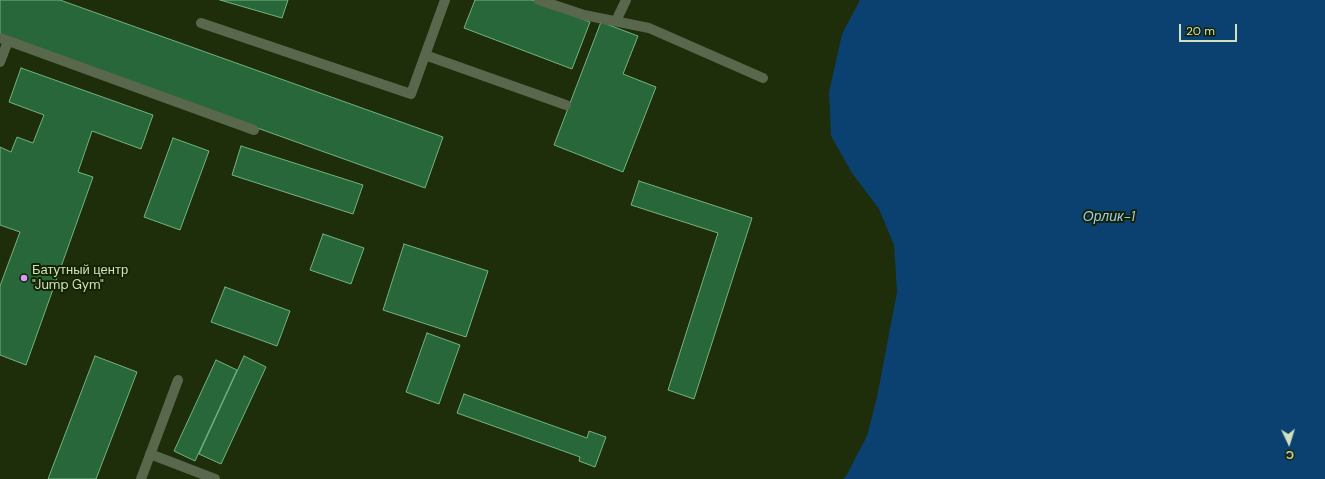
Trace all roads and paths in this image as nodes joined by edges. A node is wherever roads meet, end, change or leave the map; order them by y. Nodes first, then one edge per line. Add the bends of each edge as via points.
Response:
1 (445, 0) edge
2 (539, 0) edge
3 (626, 0) edge
4 (616, 21) junction
5 (202, 22) dead end
6 (4, 39) edge
7 (425, 55) junction
8 (0, 62) edge
9 (763, 78) dead end
10 (566, 106) dead end
11 (254, 130) dead end
12 (178, 380) dead end
13 (150, 454) junction
14 (141, 479) edge
15 (215, 479) edge

1 - 7 lane
2 - 4 lane via 584,15
3 - 4 lane
4 - 9 lane via 649,28
5 - 7 lane via 411,94
6 - 8 lane
6 - 11 lane
7 - 10 lane
12 - 13 lane
13 - 14 lane
13 - 15 lane

